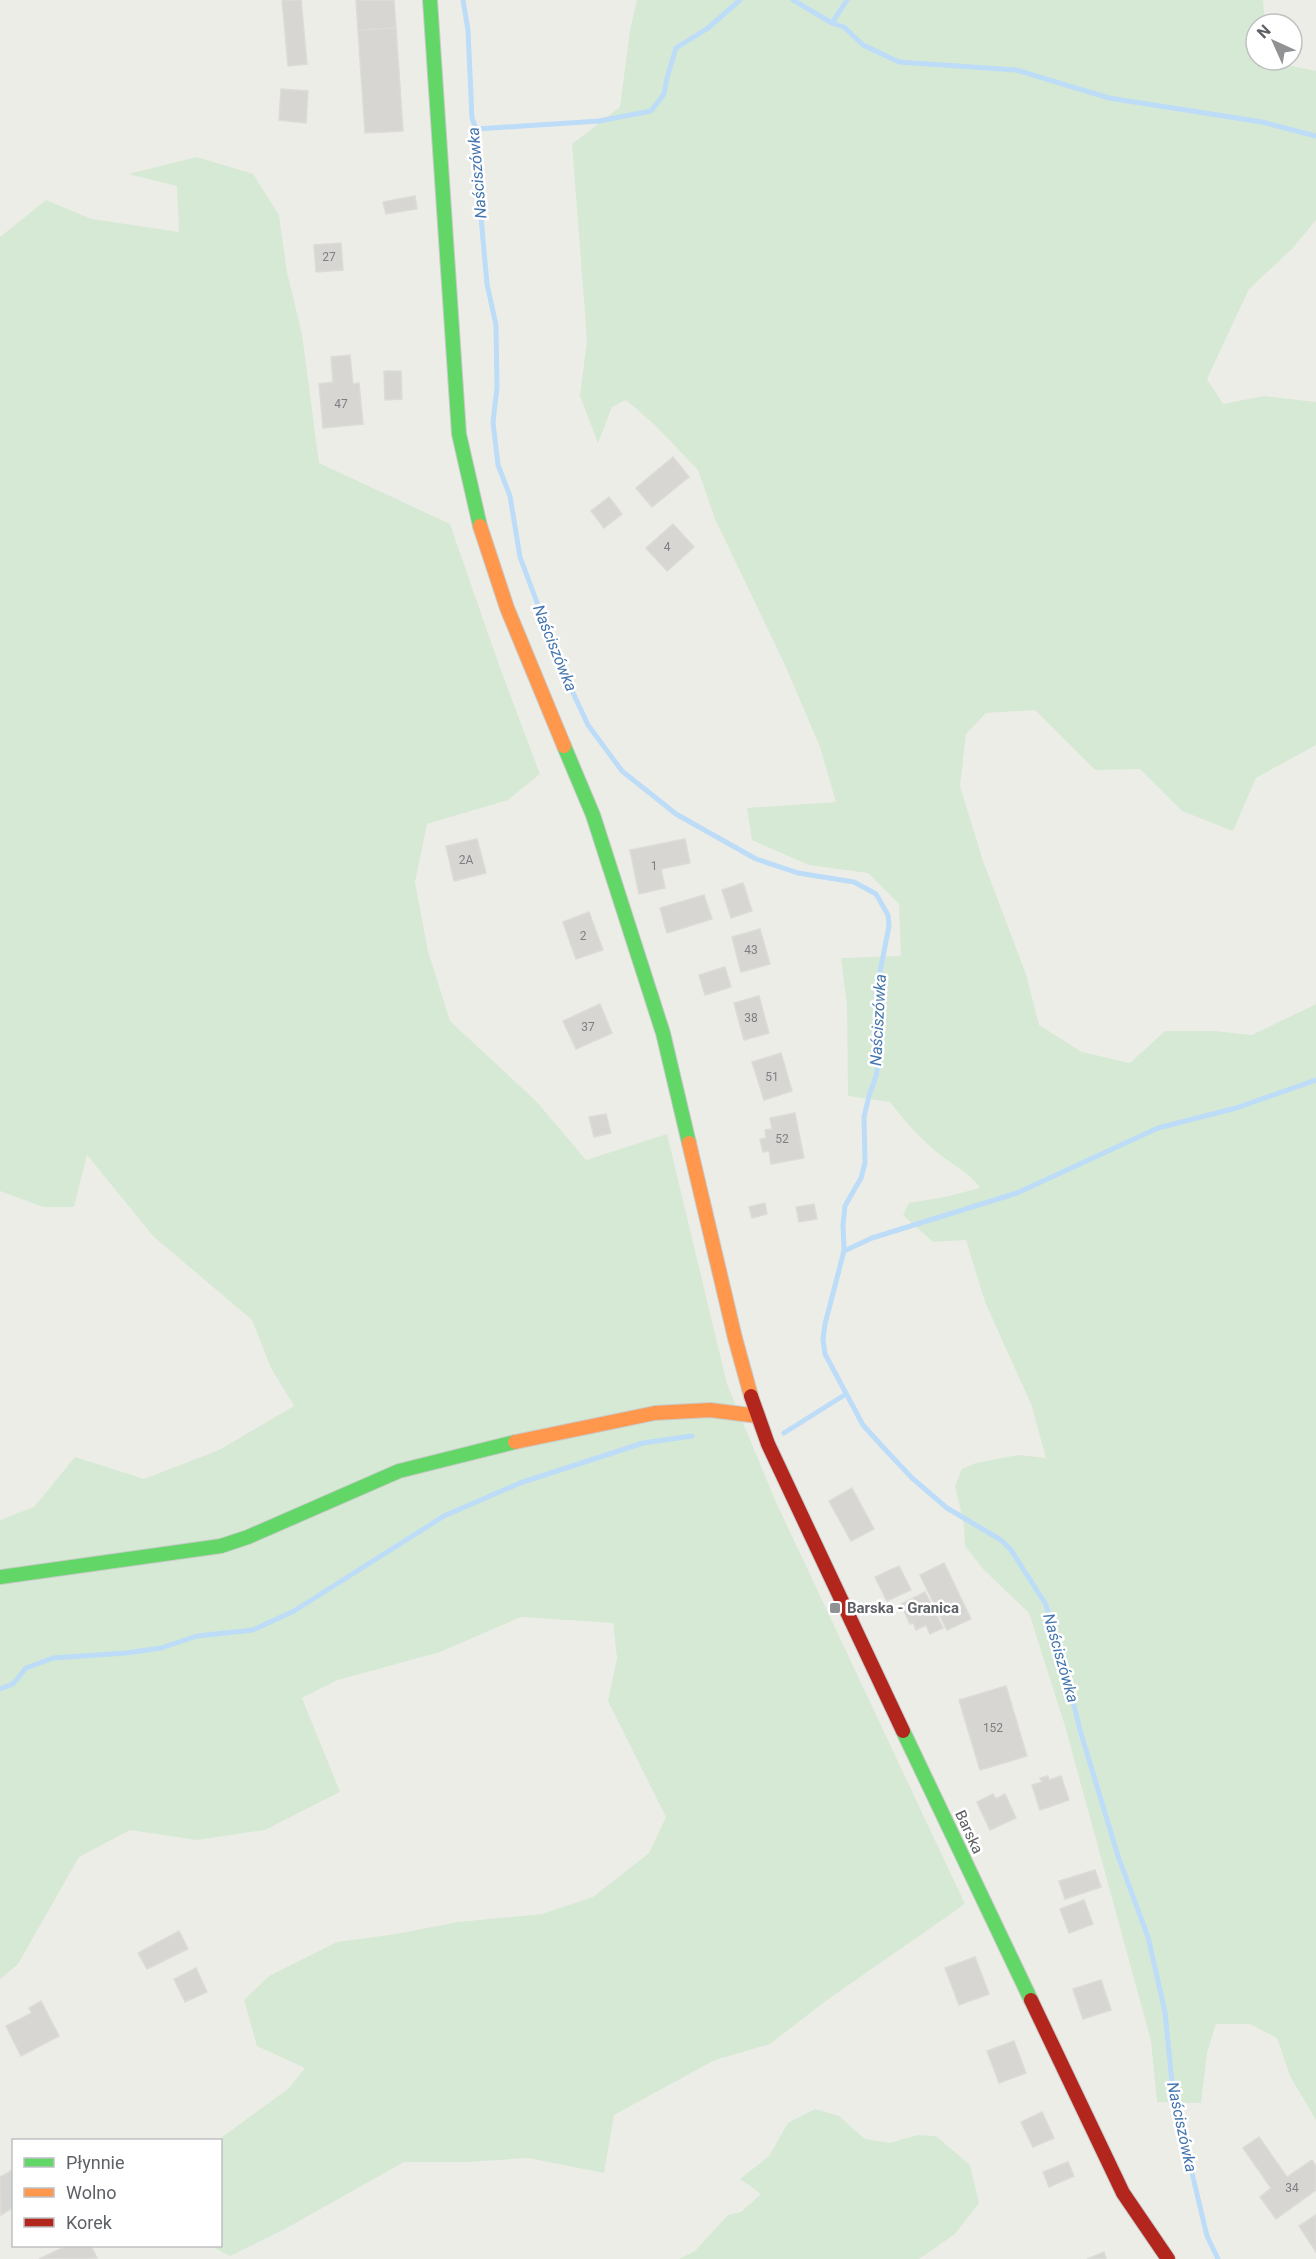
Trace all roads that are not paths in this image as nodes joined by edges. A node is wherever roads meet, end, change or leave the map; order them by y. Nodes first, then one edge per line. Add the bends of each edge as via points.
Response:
1 (430, 0) edge
2 (757, 1413) junction
3 (0, 1577) edge
4 (1168, 2259) edge

1 - 2 street, Barska via 459,434 475,511 507,608 593,815 663,1033 735,1338
2 - 3 street via 655,1413 590,1424 399,1471 221,1546
2 - 4 street, Barska via 810,1535 1123,2193

